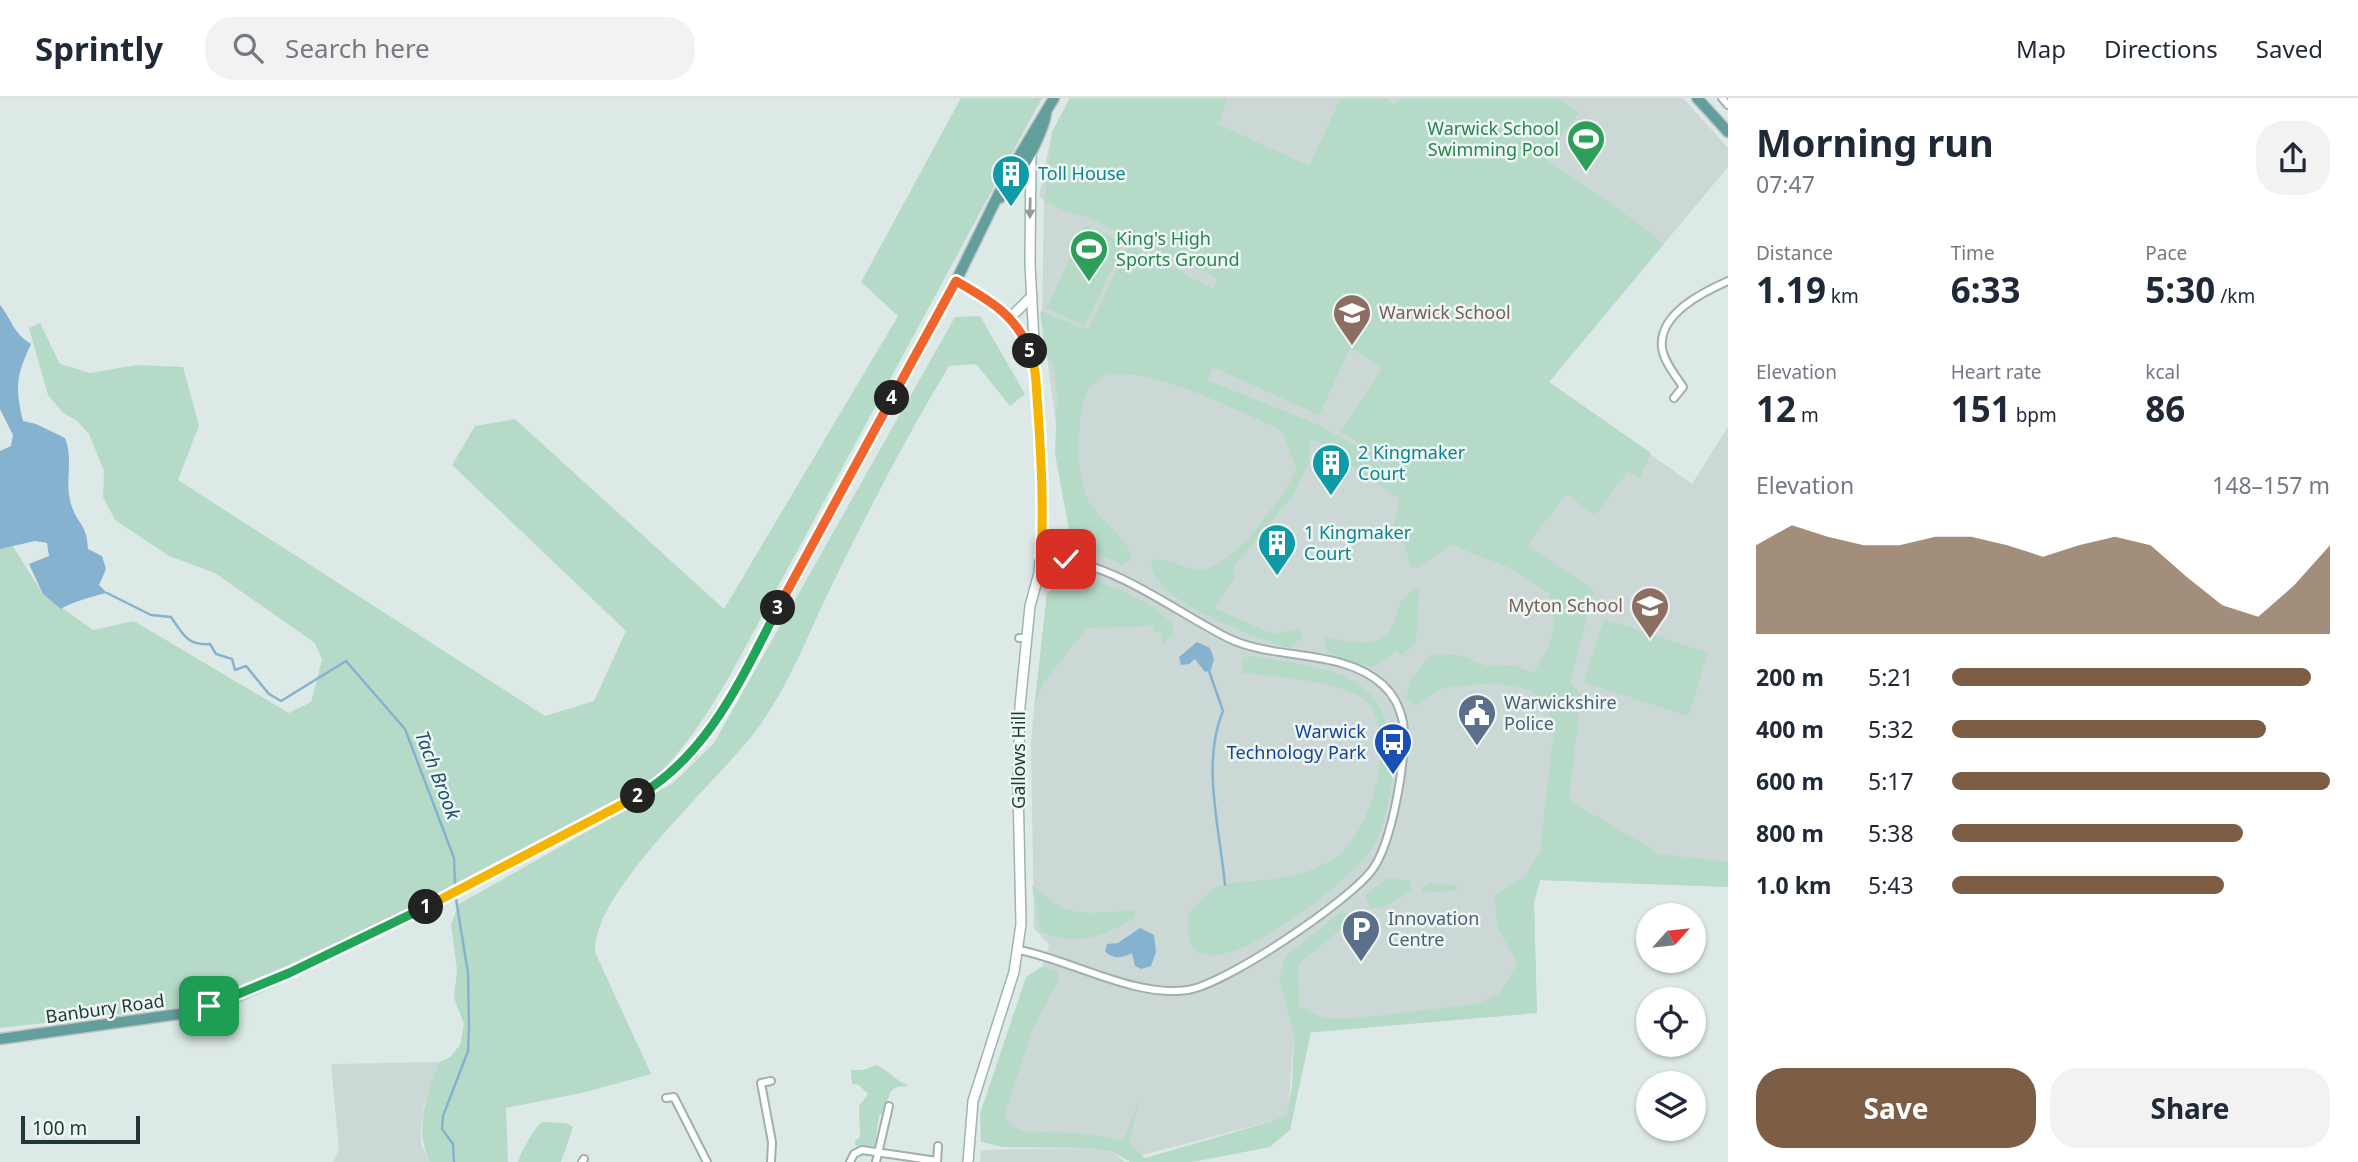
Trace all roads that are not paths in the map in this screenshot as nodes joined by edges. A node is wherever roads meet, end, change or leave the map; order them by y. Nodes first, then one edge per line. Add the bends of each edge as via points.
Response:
1 (1054, 98) edge
2 (1698, 98) edge
3 (1722, 98) edge
4 (1728, 105) edge
5 (1046, 113) junction
6 (1728, 132) edge
7 (1032, 146) junction
8 (998, 200) junction
9 (956, 281) junction
10 (1728, 281) edge
11 (1032, 296) junction
12 (1011, 317) junction
13 (1034, 363) junction
14 (1674, 398) dead end
15 (1041, 557) junction
16 (1019, 950) junction
17 (0, 1040) edge
18 (771, 1081) dead end
19 (761, 1083) junction
20 (751, 1086) dead end
21 (684, 1093) dead end
22 (674, 1097) junction
23 (666, 1098) dead end
24 (889, 1106) dead end
25 (938, 1146) dead end
26 (878, 1152) junction
27 (966, 1159) edge
28 (937, 1161) edge
29 (707, 1162) edge
30 (771, 1162) edge
31 (850, 1162) edge
32 (877, 1162) edge

1 - 5 main road, Banbury Road
2 - 6 main road
3 - 4 street
5 - 7 main road, Banbury Road
5 - 8 main road, Banbury Road
7 - 8 main road, Banbury Road via 1012,185
7 -> 11 street, Gallows Hill
8 - 9 main road, Banbury Road
9 - 12 street, Gallows Hill
9 - 17 main road, Banbury Road via 722,712 670,774 626,803 517,860 236,997 179,1014
10 - 14 street via 1688,301 1664,335 1663,353 1684,387
11 - 12 street
11 - 13 street, Gallows Hill
12 - 13 street, Gallows Hill
13 - 15 street, Gallows Hill via 1043,507
15 - 16 street, Gallows Hill via 1022,638
15 - 16 street via 1087,564 1131,582 1252,647 1361,671 1393,696 1405,737 1389,834 1373,870 1348,893 1235,972 1198,988 1152,989
16 - 27 street, Gallows Hill via 973,1101
18 - 19 street
19 - 20 street
19 - 30 street via 772,1142
21 - 22 street
22 - 23 street
22 - 29 street
24 - 26 street
25 - 28 street
26 - 28 street
26 - 31 street via 858,1151
26 - 32 street

